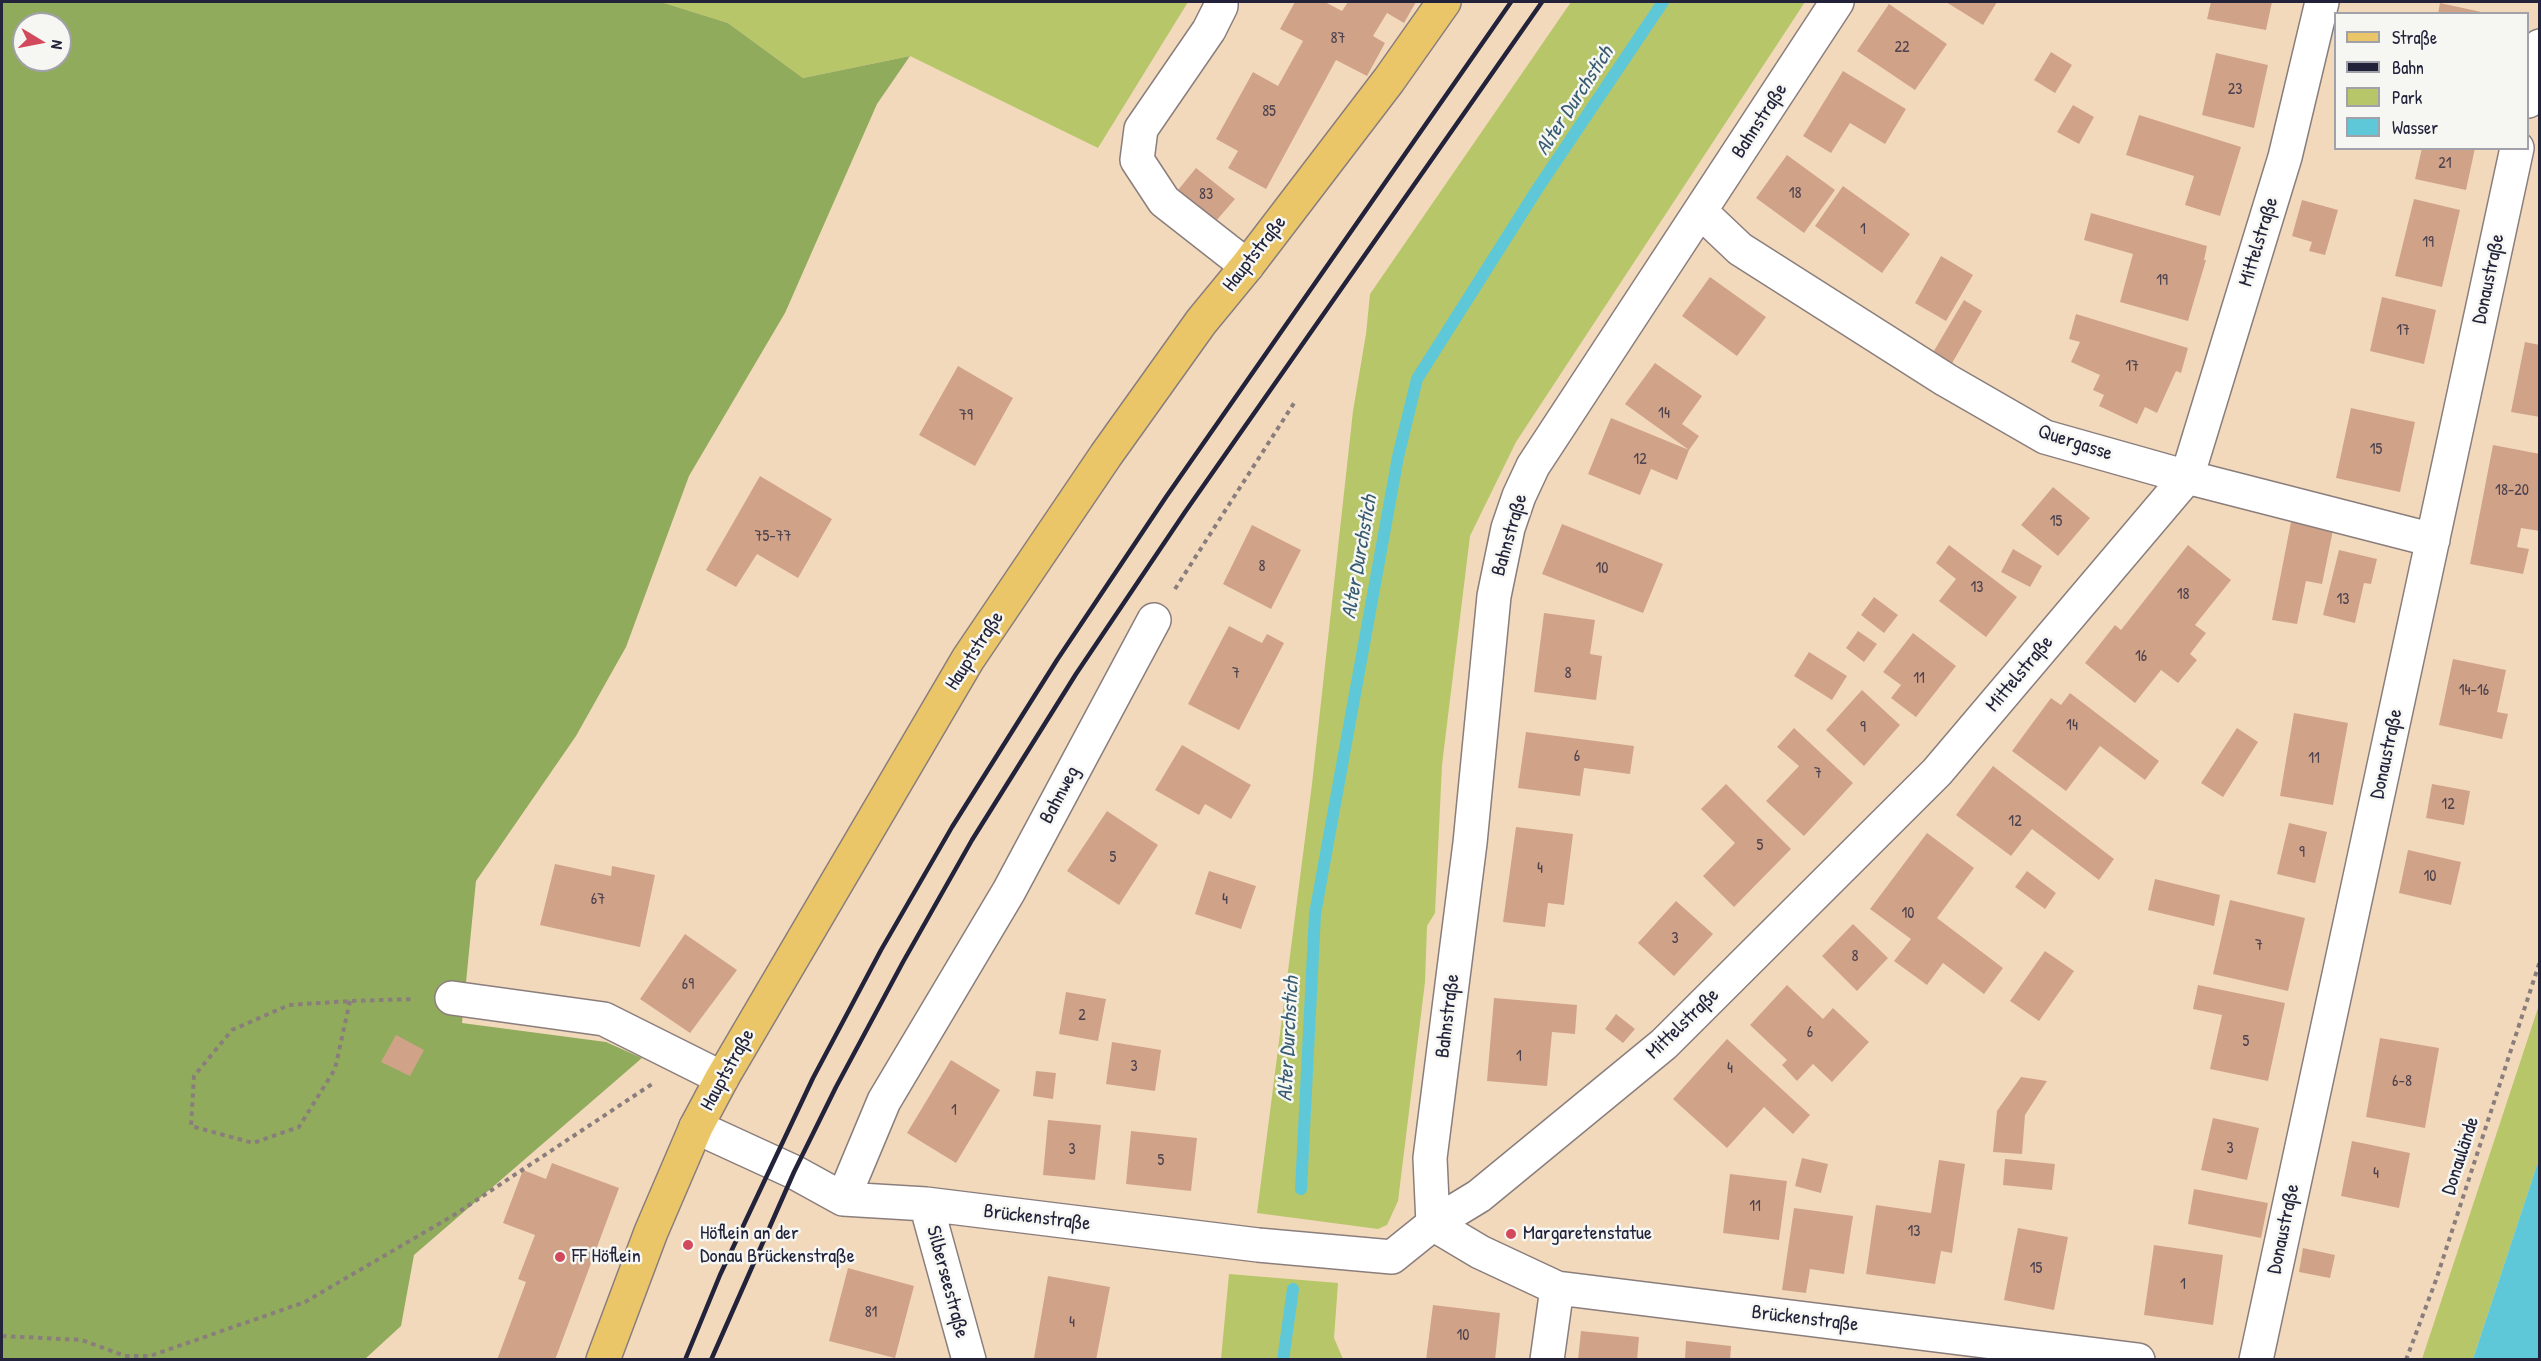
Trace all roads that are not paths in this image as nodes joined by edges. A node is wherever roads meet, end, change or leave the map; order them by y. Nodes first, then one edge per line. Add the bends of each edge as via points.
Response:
1 (1221, 2) edge
2 (1444, 2) edge
3 (1837, 2) edge
4 (2322, 2) edge
5 (2540, 46) edge
6 (2529, 96) edge
7 (2517, 150) edge
8 (1701, 212) junction
9 (1247, 266) junction
10 (2187, 477) junction
11 (2433, 540) junction
12 (1154, 620) road end
13 (452, 998) road end
14 (722, 1078) junction
15 (696, 1127) junction
16 (843, 1199) junction
17 (926, 1204) junction
18 (1433, 1224) junction
19 (1392, 1257) joint
20 (1557, 1288) junction
21 (603, 1359) edge
22 (969, 1359) edge
23 (1546, 1359) edge
24 (2138, 1359) edge
25 (2256, 1359) edge

1 - 9 street via 1209,30 1141,129 1137,160 1164,201
2 - 9 main road, Hauptstraße
3 - 8 street, Bahnstraße
4 - 10 street, Mittelstraße via 2285,158
5 - 6 street
7 - 11 street, Donaustraße
8 - 10 street, Quergasse via 1740,249 1946,380 2045,437
8 - 18 street, Bahnstraße via 1533,466 1508,528 1494,596 1470,843 1430,1158
9 - 14 main road, Hauptstraße via 1201,322 1119,436 968,659
10 - 11 street, Quergasse
10 - 18 street, Mittelstraße via 1937,772 1664,1044 1479,1196
11 - 25 street, Donaustraße
12 - 16 street, Bahnweg via 1009,891 884,1101
13 - 14 street via 604,1019
14 - 15 main road, Hauptstraße
15 - 16 street, Brückenstraße
15 - 21 main road, Hauptstraße
16 - 17 street, Brückenstraße
17 - 19 street, Brückenstraße via 1258,1245
17 - 22 street, Silberseestraße
18 - 19 street, Mittelstraße
18 - 20 street, Brückenstraße via 1480,1252
20 - 23 street
20 - 24 street, Brückenstraße

